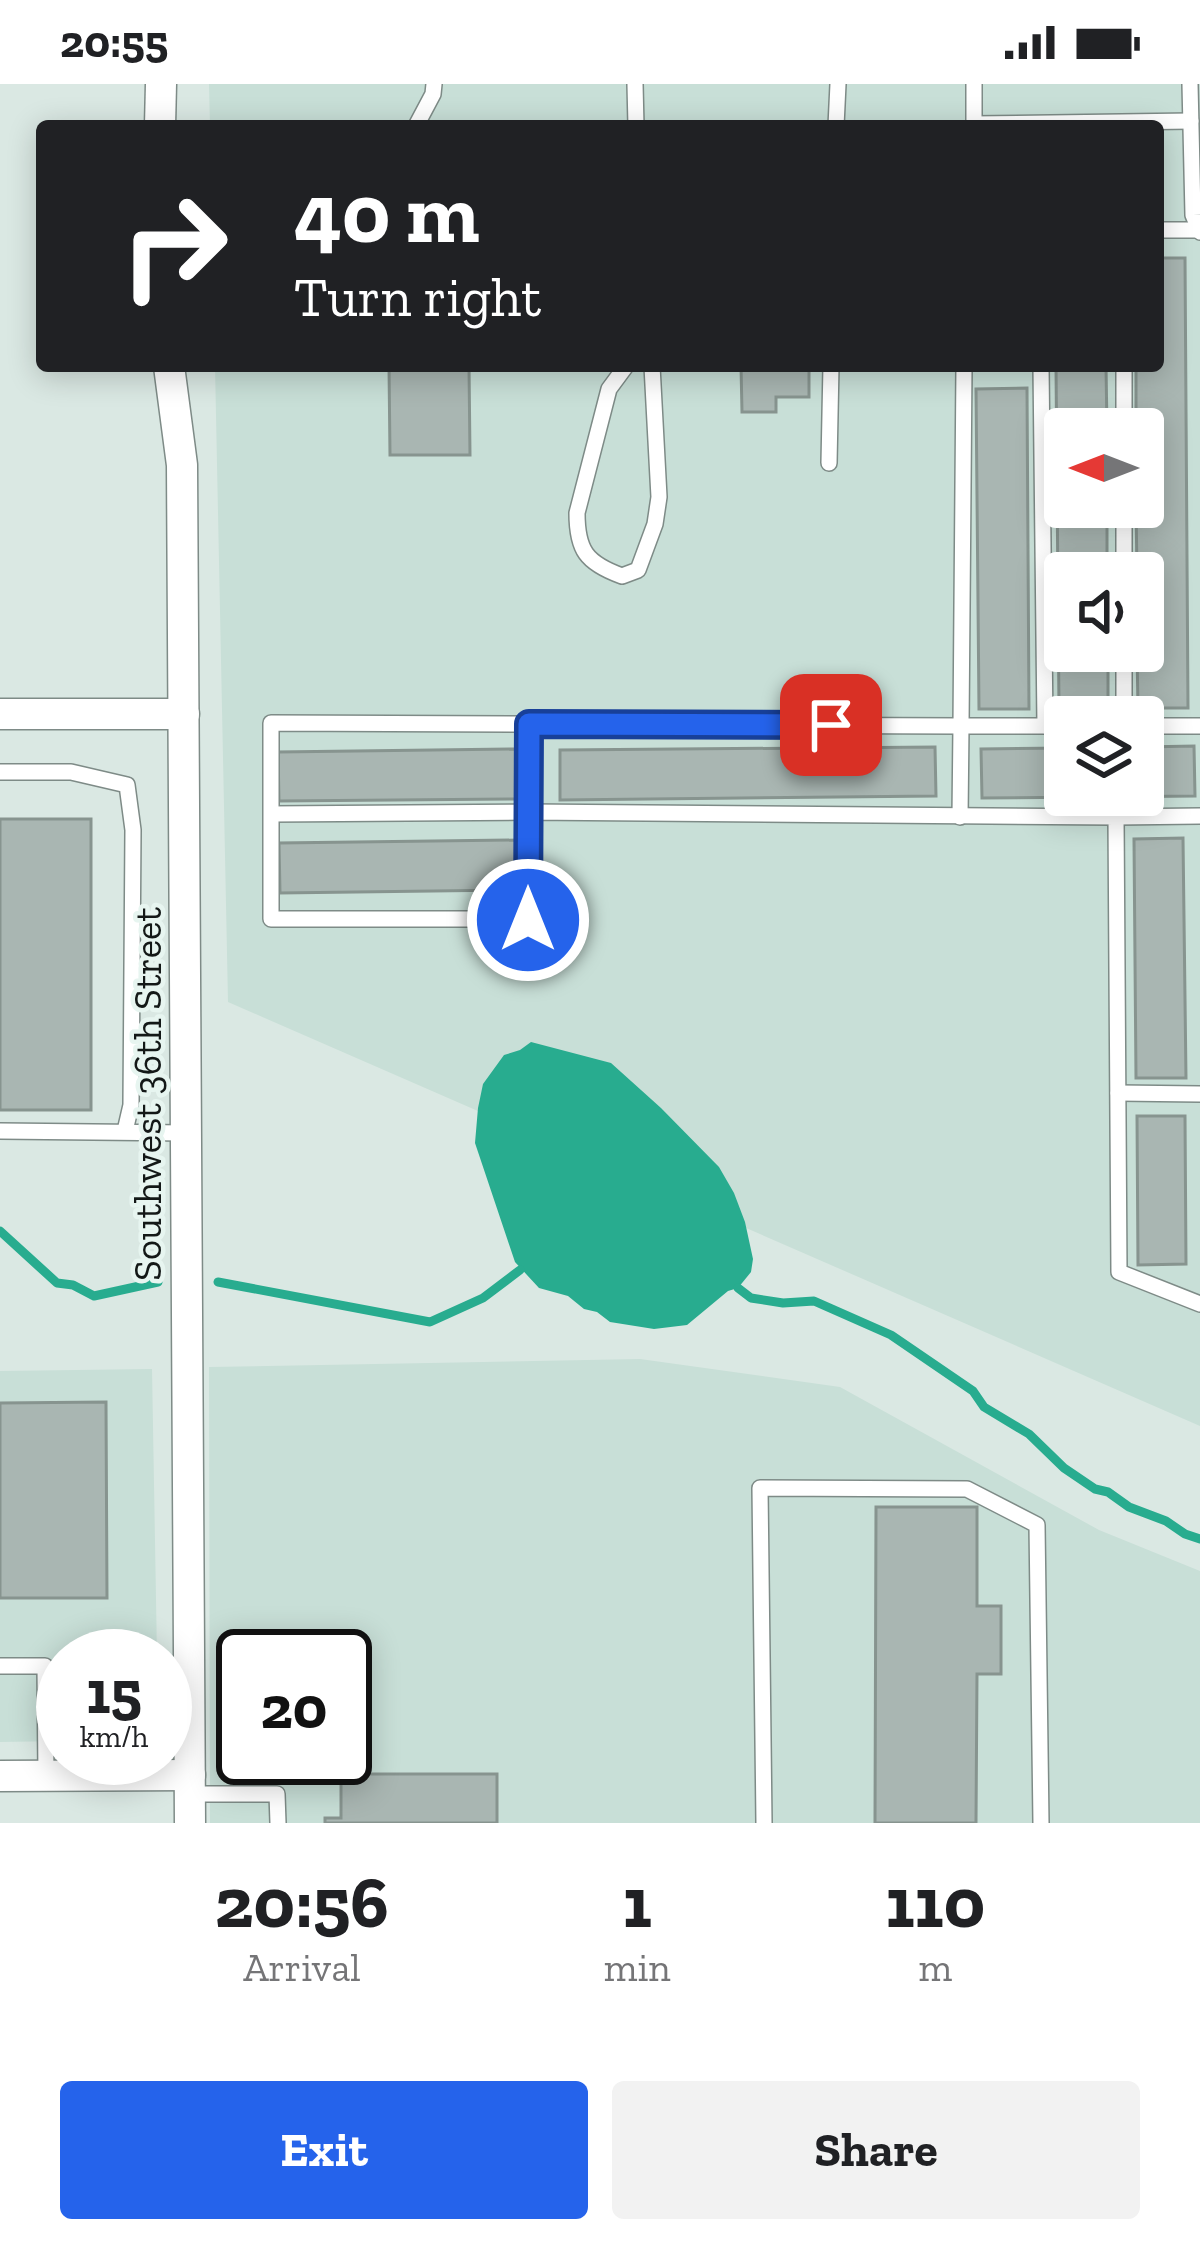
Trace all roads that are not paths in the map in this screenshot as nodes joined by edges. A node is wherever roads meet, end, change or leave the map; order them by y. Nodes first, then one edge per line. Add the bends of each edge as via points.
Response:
1 (161, 84) edge
2 (434, 84) edge
3 (635, 84) edge
4 (838, 84) edge
5 (974, 84) edge
6 (1190, 84) edge
7 (160, 120) edge
8 (419, 120) edge
9 (636, 120) edge
10 (836, 120) edge
11 (974, 120) edge
12 (1192, 121) junction
13 (1164, 122) edge
14 (1198, 226) edge
15 (1164, 229) edge
16 (170, 372) edge
17 (622, 372) edge
18 (652, 372) edge
19 (831, 372) edge
20 (964, 372) edge
21 (1041, 372) edge
22 (1124, 372) edge
23 (1124, 408) edge
24 (829, 463) dead end
25 (1045, 696) edge
26 (0, 714) edge
27 (184, 714) junction
28 (529, 724) junction
29 (1164, 725) edge
30 (1200, 725) edge
31 (961, 726) junction
32 (1044, 726) edge
33 (0, 772) edge
34 (528, 812) junction
35 (272, 814) junction
36 (1200, 816) edge
37 (960, 818) junction
38 (1116, 818) junction
39 (1118, 1093) junction
40 (1200, 1094) edge
41 (0, 1131) edge
42 (124, 1131) junction
43 (186, 1133) junction
44 (1200, 1304) edge
45 (0, 1666) edge
46 (36, 1666) edge
47 (36, 1776) edge
48 (0, 1777) edge
49 (108, 1785) edge
50 (190, 1797) edge
51 (278, 1823) edge
52 (764, 1823) edge
53 (1041, 1823) edge

1 - 7 street
2 - 8 lane
3 - 9 lane
4 - 10 lane
5 - 11 lane
6 - 12 lane
12 - 13 lane
12 - 14 lane
14 - 15 lane
16 - 27 street, Southwest 36th Street via 182,465
17 - 18 lane via 609,389 577,533 585,555 622,577 638,570 656,524
19 - 24 lane
20 - 31 lane
21 - 25 lane
22 - 23 lane
26 - 27 street
27 - 43 street, Southwest 36th Street
28 - 31 lane
28 - 34 lane
28 - 35 lane via 272,723
29 - 30 lane
31 - 32 lane
31 - 37 lane
33 - 42 lane via 71,772 127,785 133,898
34 - 35 lane
34 - 35 lane via 528,920 272,919
34 - 37 lane
36 - 38 lane
37 - 38 lane
38 - 39 lane
39 - 40 lane
39 - 44 lane via 1119,1272
41 - 42 lane
42 - 43 lane
43 - 50 street, Southwest 36th Street
45 - 46 lane
47 - 48 street
49 - 50 street
50 - 51 lane via 277,1794
52 - 53 lane via 760,1488 968,1489 1037,1526

